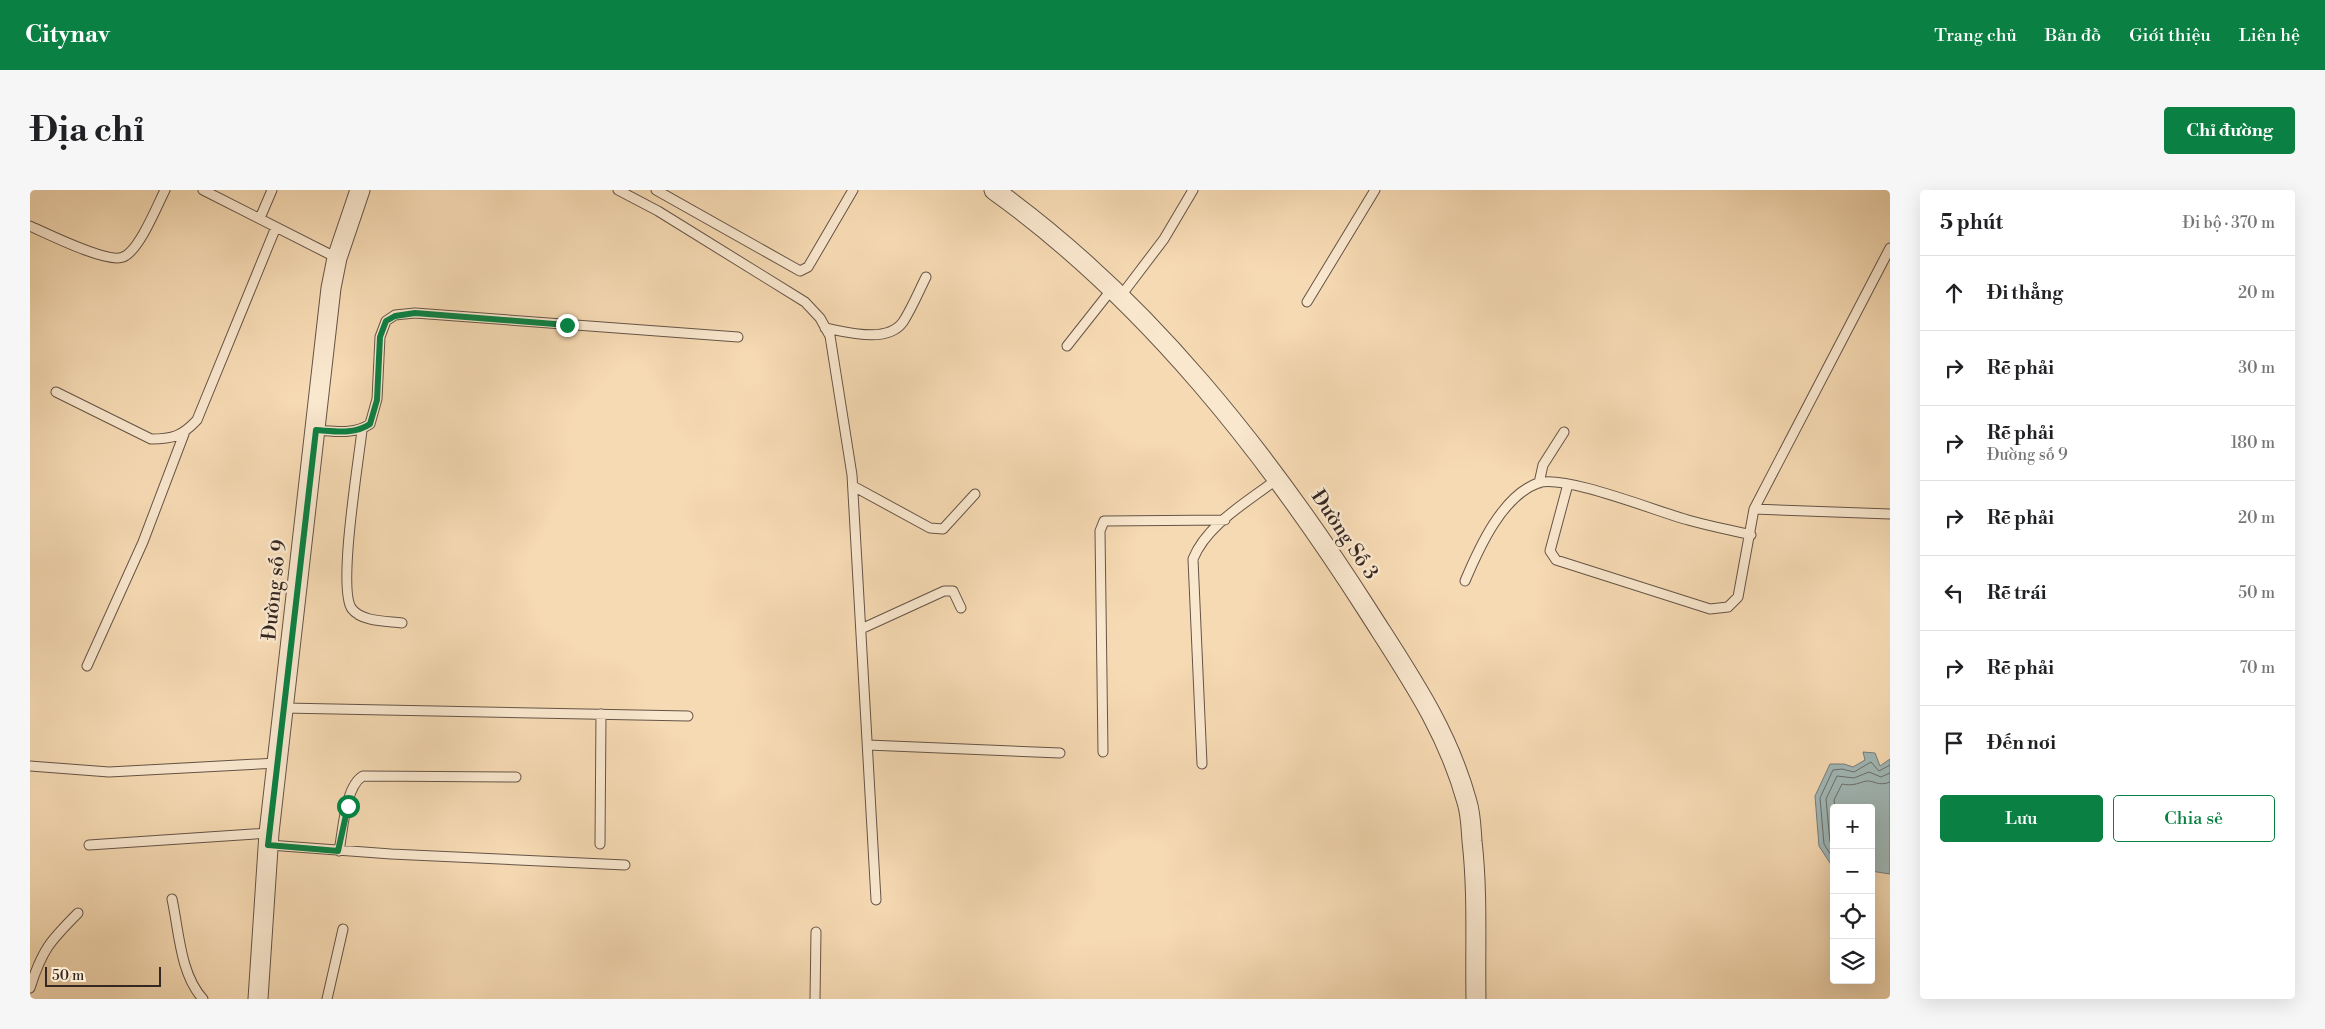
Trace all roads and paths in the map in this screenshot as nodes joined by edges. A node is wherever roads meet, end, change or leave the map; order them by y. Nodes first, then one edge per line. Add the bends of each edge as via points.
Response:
1 (165, 190) edge
2 (203, 190) edge
3 (272, 190) edge
4 (360, 190) edge
5 (618, 190) edge
6 (656, 190) edge
7 (853, 190) edge
8 (994, 190) edge
9 (1193, 190) edge
10 (1375, 190) edge
11 (260, 218) junction
12 (30, 226) edge
13 (276, 227) junction
14 (1890, 248) edge
15 (337, 258) junction
16 (1888, 258) edge
17 (926, 277) dead end
18 (1116, 293) junction
19 (1307, 302) dead end
20 (825, 328) junction
21 (738, 337) dead end
22 (1067, 346) dead end
23 (56, 392) dead end
24 (316, 430) junction
25 (362, 430) junction
26 (1564, 432) dead end
27 (184, 434) junction
28 (1278, 479) junction
29 (1539, 483) junction
30 (1568, 484) junction
31 (853, 486) junction
32 (975, 494) dead end
33 (1754, 508) junction
34 (1890, 514) edge
35 (1225, 520) junction
36 (1751, 535) junction
37 (1465, 581) dead end
38 (961, 608) dead end
39 (402, 623) dead end
40 (861, 629) junction
41 (87, 666) dead end
42 (284, 708) junction
43 (601, 714) junction
44 (688, 716) dead end
45 (868, 745) junction
46 (1104, 752) dead end
47 (1060, 753) dead end
48 (278, 763) junction
49 (1202, 764) dead end
50 (30, 766) edge
51 (516, 777) dead end
52 (269, 839) junction
53 (600, 844) dead end
54 (89, 845) dead end
55 (338, 851) junction
56 (625, 865) dead end
57 (172, 899) dead end
58 (876, 900) dead end
59 (78, 913) dead end
60 (343, 928) dead end
61 (816, 932) dead end
62 (30, 988) edge
63 (203, 999) edge
64 (258, 999) edge
65 (327, 999) edge
66 (815, 999) edge
67 (1476, 999) edge

1 - 12 lane via 135,248 124,257 116,259 98,255
2 - 11 lane
3 - 11 lane
4 - 15 street, Đường số 9
5 - 20 lane via 658,210 804,302
6 - 7 lane via 800,271 808,267
8 - 18 street, Đường Số 3 via 1046,229
9 - 18 lane via 1164,239
10 - 19 lane
11 - 13 lane
13 - 15 lane
13 - 27 lane via 196,420
14 - 16 lane
15 - 24 street, Đường số 9
16 - 33 lane
17 - 20 lane via 902,324 866,336
18 - 22 lane
18 - 28 street, Đường Số 3 via 1235,423
20 - 31 lane via 830,336
21 - 25 lane via 415,313 395,316 386,321 380,337 377,400 370,424
23 - 27 lane via 151,439
24 - 25 lane
24 - 42 street, Đường số 9
25 - 39 lane via 346,572 346,599 362,617
26 - 29 lane via 1543,465
27 - 41 lane via 143,542
28 - 35 lane
28 - 67 street, Đường Số 3 via 1333,557 1428,706 1453,758 1468,806 1474,861
29 - 30 lane
29 - 37 lane via 1511,499 1478,550
30 - 36 lane
30 - 36 lane via 1550,551 1556,560 1710,610 1728,607 1738,597
31 - 32 lane via 930,528 943,529
31 - 40 lane
33 - 34 lane
33 - 36 lane
35 - 46 lane via 1104,521 1100,531
35 - 49 lane via 1199,544 1193,559
38 - 40 lane via 953,591 944,591
40 - 45 lane
42 - 43 lane
42 - 48 street, Đường số 9
43 - 44 lane
43 - 53 lane
45 - 47 lane
45 - 58 lane
48 - 50 lane via 110,772
48 - 52 street, Đường số 9
51 - 55 lane via 363,776 355,781 351,791
52 - 54 lane
52 - 55 lane
52 - 64 street, Đường số 9
55 - 56 lane
57 - 63 lane via 187,973
59 - 62 lane via 50,940
60 - 65 lane
61 - 66 lane

